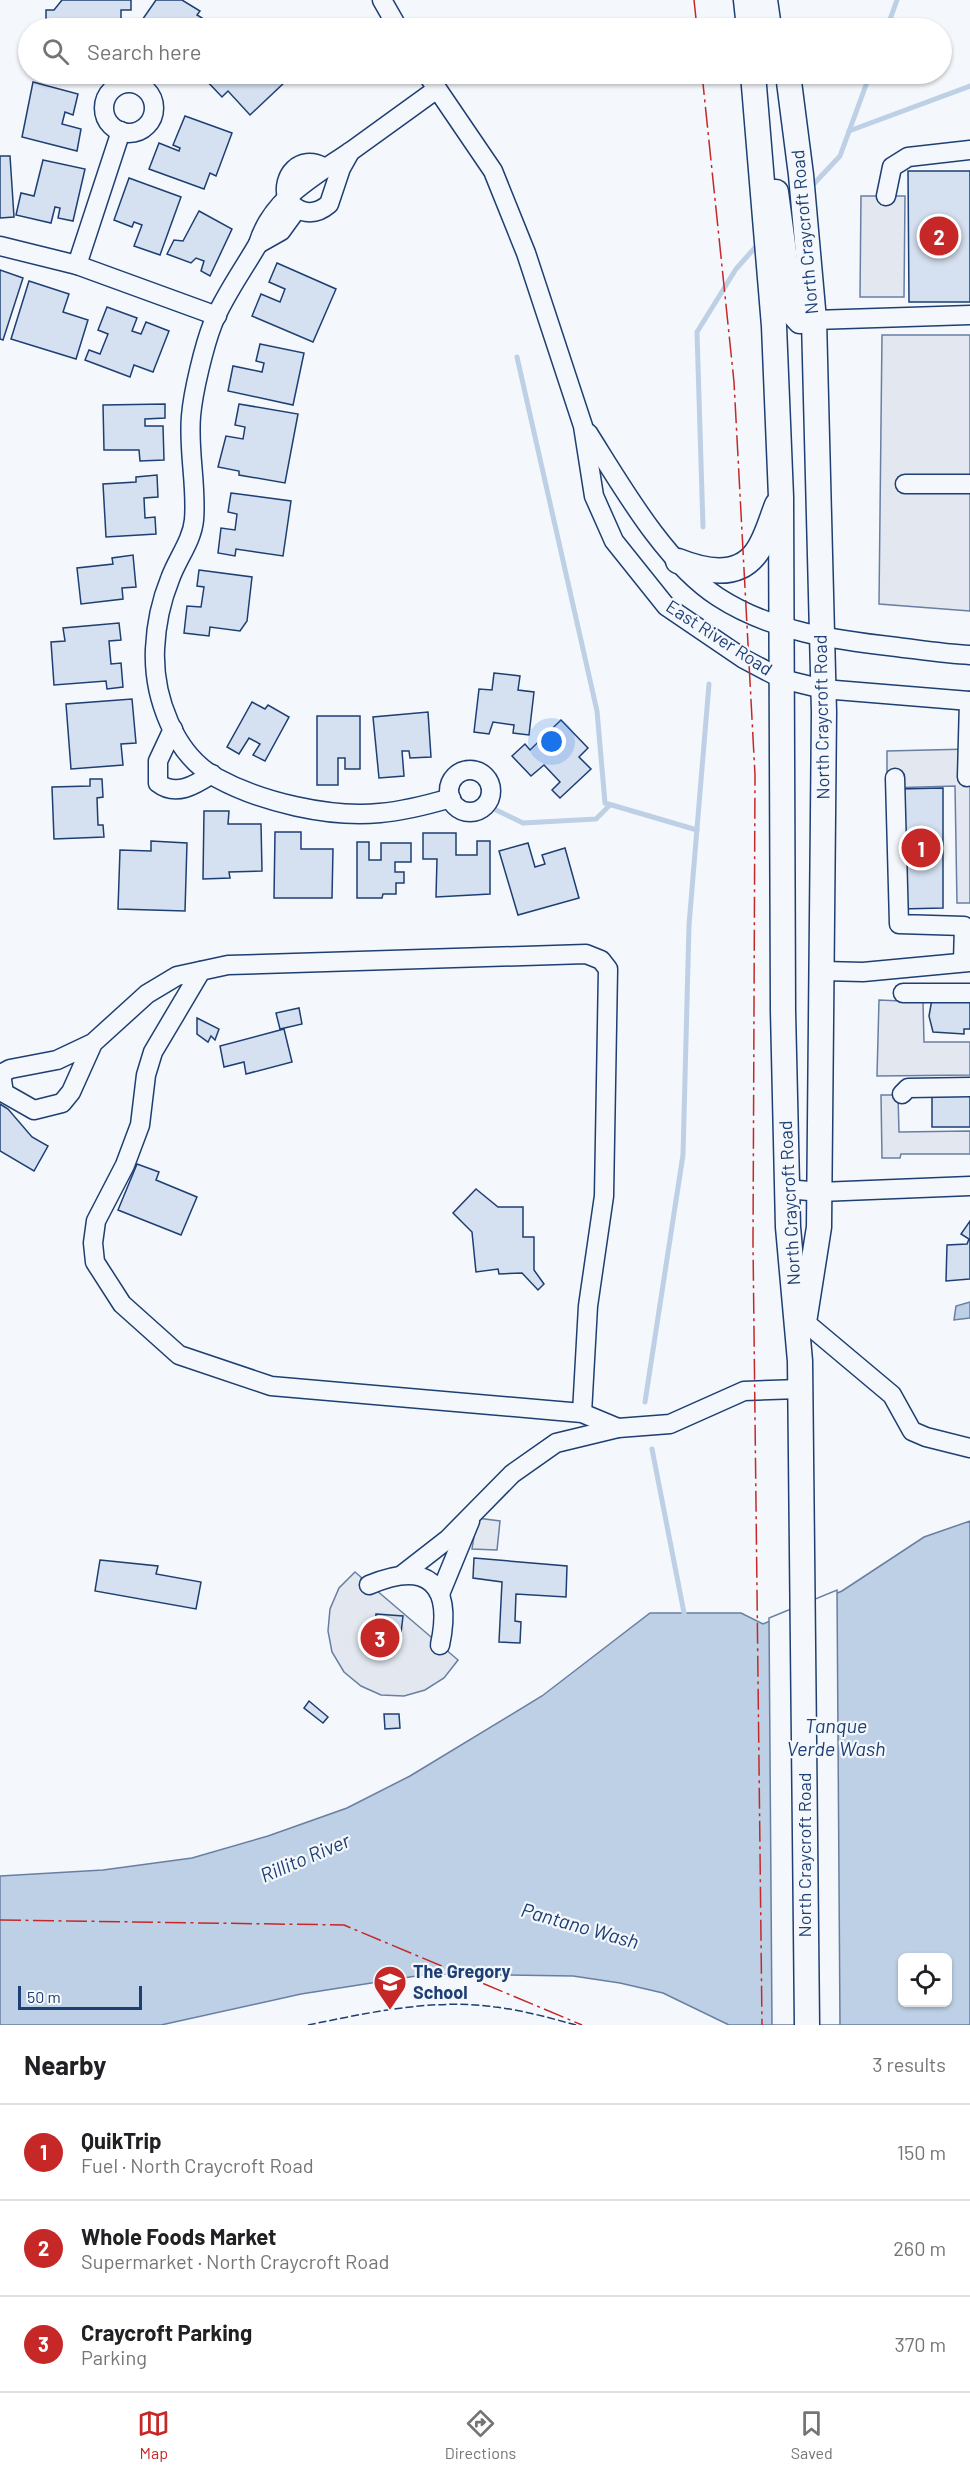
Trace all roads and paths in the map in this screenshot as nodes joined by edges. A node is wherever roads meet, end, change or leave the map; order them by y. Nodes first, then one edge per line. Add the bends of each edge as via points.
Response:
1 (382, 0) edge
2 (746, 0) edge
3 (765, 0) edge
4 (781, 0) edge
5 (392, 18) edge
6 (748, 18) edge
7 (768, 18) edge
8 (783, 18) edge
9 (434, 84) edge
10 (754, 84) edge
11 (783, 84) edge
12 (789, 84) edge
13 (437, 89) junction
14 (791, 99) junction
15 (121, 131) dead end
16 (970, 150) edge
17 (351, 151) junction
18 (886, 196) dead end
19 (292, 203) junction
20 (771, 207) junction
21 (0, 246) edge
22 (76, 265) junction
23 (970, 315) edge
24 (217, 316) junction
25 (814, 320) junction
26 (583, 426) junction
27 (905, 484) dead end
28 (970, 484) edge
29 (781, 497) junction
30 (678, 561) junction
31 (782, 627) junction
32 (820, 638) junction
33 (970, 655) edge
34 (782, 679) junction
35 (823, 688) junction
36 (970, 701) edge
37 (173, 729) junction
38 (212, 774) junction
39 (967, 777) dead end
40 (895, 778) dead end
41 (451, 798) dead end
42 (967, 962) edge
43 (201, 971) junction
44 (823, 971) junction
45 (903, 993) dead end
46 (970, 993) edge
47 (93, 1043) junction
48 (970, 1087) edge
49 (903, 1094) dead end
50 (970, 1186) edge
51 (787, 1190) junction
52 (820, 1192) junction
53 (805, 1322) junction
54 (800, 1361) junction
55 (800, 1389) junction
56 (582, 1413) junction
57 (618, 1428) junction
58 (970, 1448) edge
59 (473, 1514) junction
60 (403, 1574) junction
61 (369, 1585) dead end
62 (440, 1594) junction
63 (440, 1645) dead end
64 (807, 2025) edge

1 - 5 street
2 - 6 main road
3 - 7 main road
4 - 8 main road
9 - 13 street, East River Road
10 - 20 main road, North Craycroft Road via 760,162
11 - 14 main road
12 - 14 main road, North Craycroft Road
13 - 17 street
13 - 26 street, East River Road via 493,171 526,253
14 - 25 main road, North Craycroft Road
15 - 22 street
16 - 18 street via 908,157 892,167
17 - 19 street via 328,205 311,213
17 - 19 street via 323,167 308,163 293,169 286,180
19 - 24 street via 281,231 258,244
20 - 25 main road via 785,252 792,312 800,321
20 - 29 main road, North Craycroft Road via 767,272 774,326
21 - 22 street
22 - 24 street
23 - 25 street
24 - 37 street via 191,414 189,454 194,521 157,622 156,682
25 - 32 main road, North Craycroft Road
26 - 30 street, East River Road via 635,506
26 - 34 street, East River Road via 594,496 614,541 666,606 744,659
27 - 28 street
29 - 30 main road via 757,552 748,560 724,571 706,571
29 - 31 main road, North Craycroft Road
30 - 31 street, East River Road via 717,596
31 - 32 street, East River Road
31 - 34 main road, North Craycroft Road
32 - 33 street, East River Road
32 - 35 main road, North Craycroft Road
34 - 35 street, East River Road
34 - 51 main road, North Craycroft Road
35 - 36 street, East River Road
35 - 44 main road, North Craycroft Road
36 - 39 street
37 - 38 street via 197,763
37 - 38 street via 158,761 158,783 165,789 188,788
38 - 41 street via 280,802 325,811 378,813
40 - 42 street via 899,924 964,926
42 - 44 street via 863,972
43 - 47 street via 177,976 147,994
43 - 56 street via 153,1052 140,1125 96,1221 96,1262 122,1304 179,1355 271,1386
43 - 56 street via 228,965 585,954 601,960 608,969 604,1196 588,1306
44 - 52 main road, North Craycroft Road
45 - 46 street
47 - 47 street via 62,1104 34,1110 4,1093 1,1074 57,1060
48 - 49 street via 908,1088
50 - 52 street
51 - 52 street
51 - 54 main road, North Craycroft Road
52 - 53 main road, North Craycroft Road via 819,1227
53 - 54 main road, North Craycroft Road
53 - 58 street via 892,1395 912,1431
54 - 55 main road, North Craycroft Road
55 - 57 street via 744,1391 670,1424
55 - 64 main road, North Craycroft Road
56 - 57 street
57 - 59 street via 556,1443 512,1474
59 - 60 street
59 - 62 street
60 - 61 street
60 - 62 street via 426,1578
62 - 63 street via 444,1626

